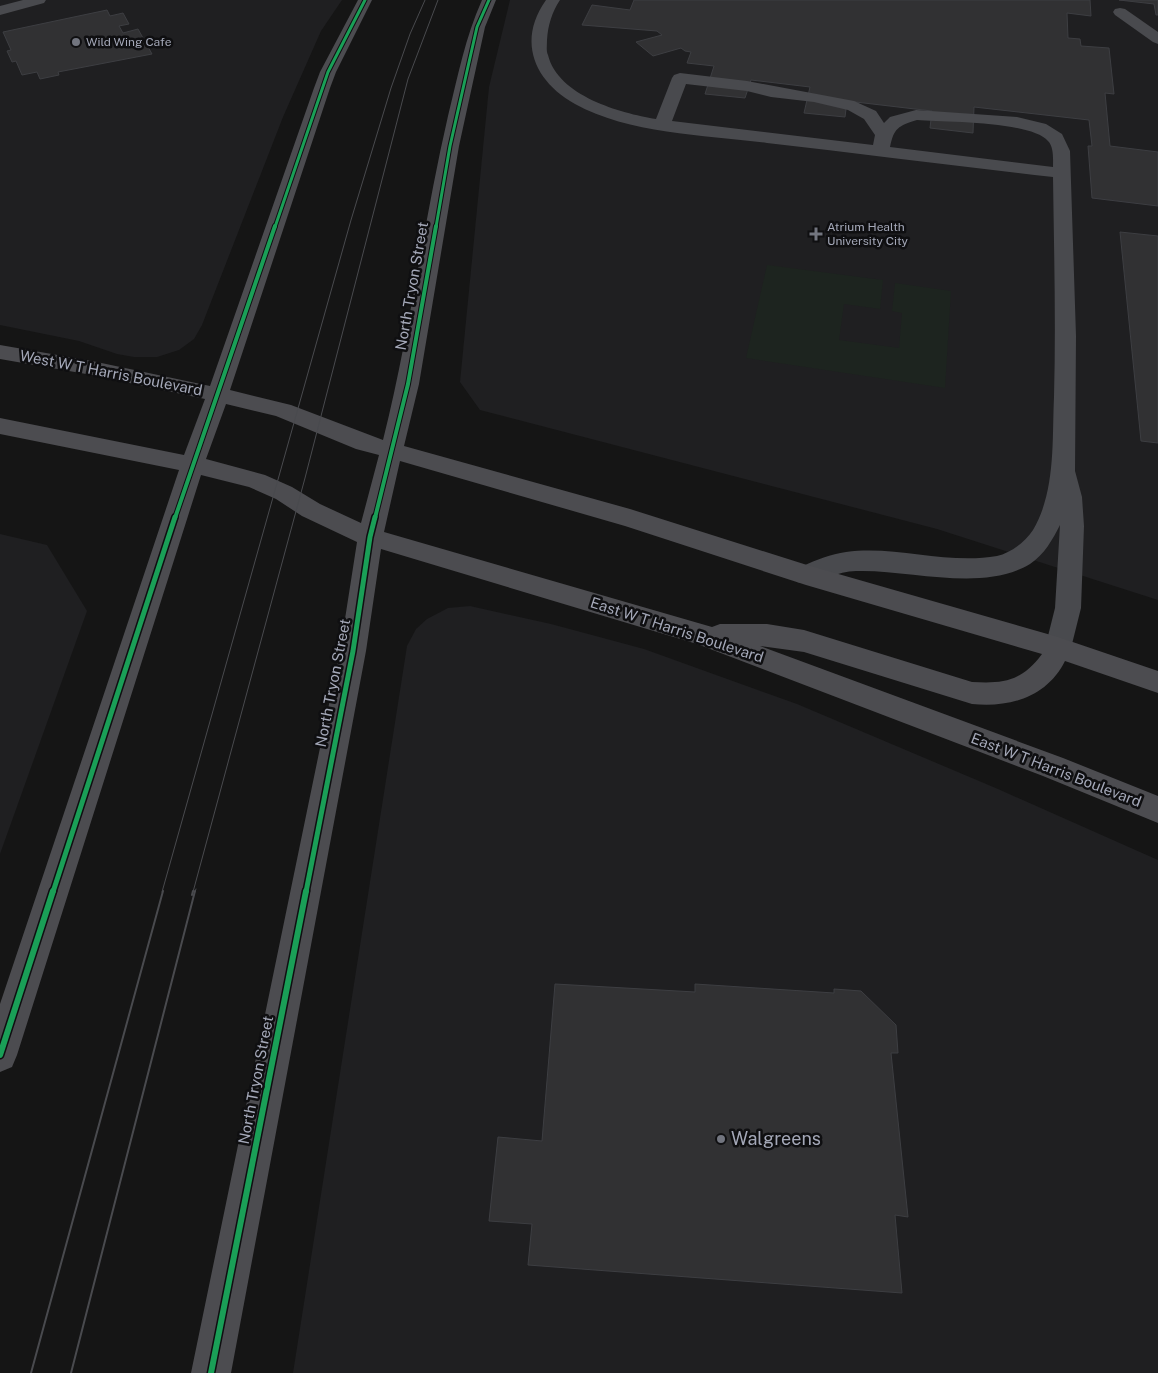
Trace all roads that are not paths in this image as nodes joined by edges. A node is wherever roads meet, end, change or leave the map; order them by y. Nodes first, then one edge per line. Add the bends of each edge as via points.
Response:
1 (40, 0) edge
2 (365, 0) edge
3 (488, 0) edge
4 (553, 0) edge
5 (0, 11) edge
6 (1120, 12) dead end
7 (1158, 39) edge
8 (662, 125) junction
9 (983, 142) junction
10 (882, 143) junction
11 (1062, 173) junction
12 (0, 352) edge
13 (218, 394) junction
14 (0, 426) edge
15 (393, 451) junction
16 (192, 465) junction
17 (1062, 471) junction
18 (370, 536) junction
19 (806, 575) junction
20 (703, 635) junction
21 (1058, 648) junction
22 (1158, 682) edge
23 (1158, 810) edge
24 (0, 1055) edge
25 (211, 1373) edge

1 - 5 street
2 - 13 main road via 322,88
3 - 15 main road, North Tryon Street via 477,26 450,146
4 - 8 street via 542,22 537,48 545,72 561,88 588,104
6 - 7 street
8 - 10 street
8 - 10 street via 680,78 747,86 854,106 870,115
9 - 10 street
9 - 10 street via 916,114 896,121
9 - 11 street
9 - 11 street via 1030,124 1049,132 1059,144
11 - 17 street via 1066,336
12 - 13 main road, West W T Harris Boulevard
13 - 15 main road, West W T Harris Boulevard via 283,410 339,434
13 - 16 main road
14 - 16 main road
15 - 18 main road, North Tryon Street
15 - 19 main road via 630,518
16 - 18 main road, East W T Harris Boulevard via 257,481 337,523
16 - 24 main road
17 - 19 street via 1041,537 1029,552 1008,563 967,569 852,560 824,566
17 - 21 street via 1070,497 1072,526 1068,608
18 - 20 main road, East W T Harris Boulevard
18 - 25 main road, North Tryon Street via 353,652
19 - 21 main road
20 - 21 main road via 767,635 804,641 984,694 999,694 1027,686 1048,669
20 - 23 main road, East W T Harris Boulevard via 1054,767
21 - 22 main road

